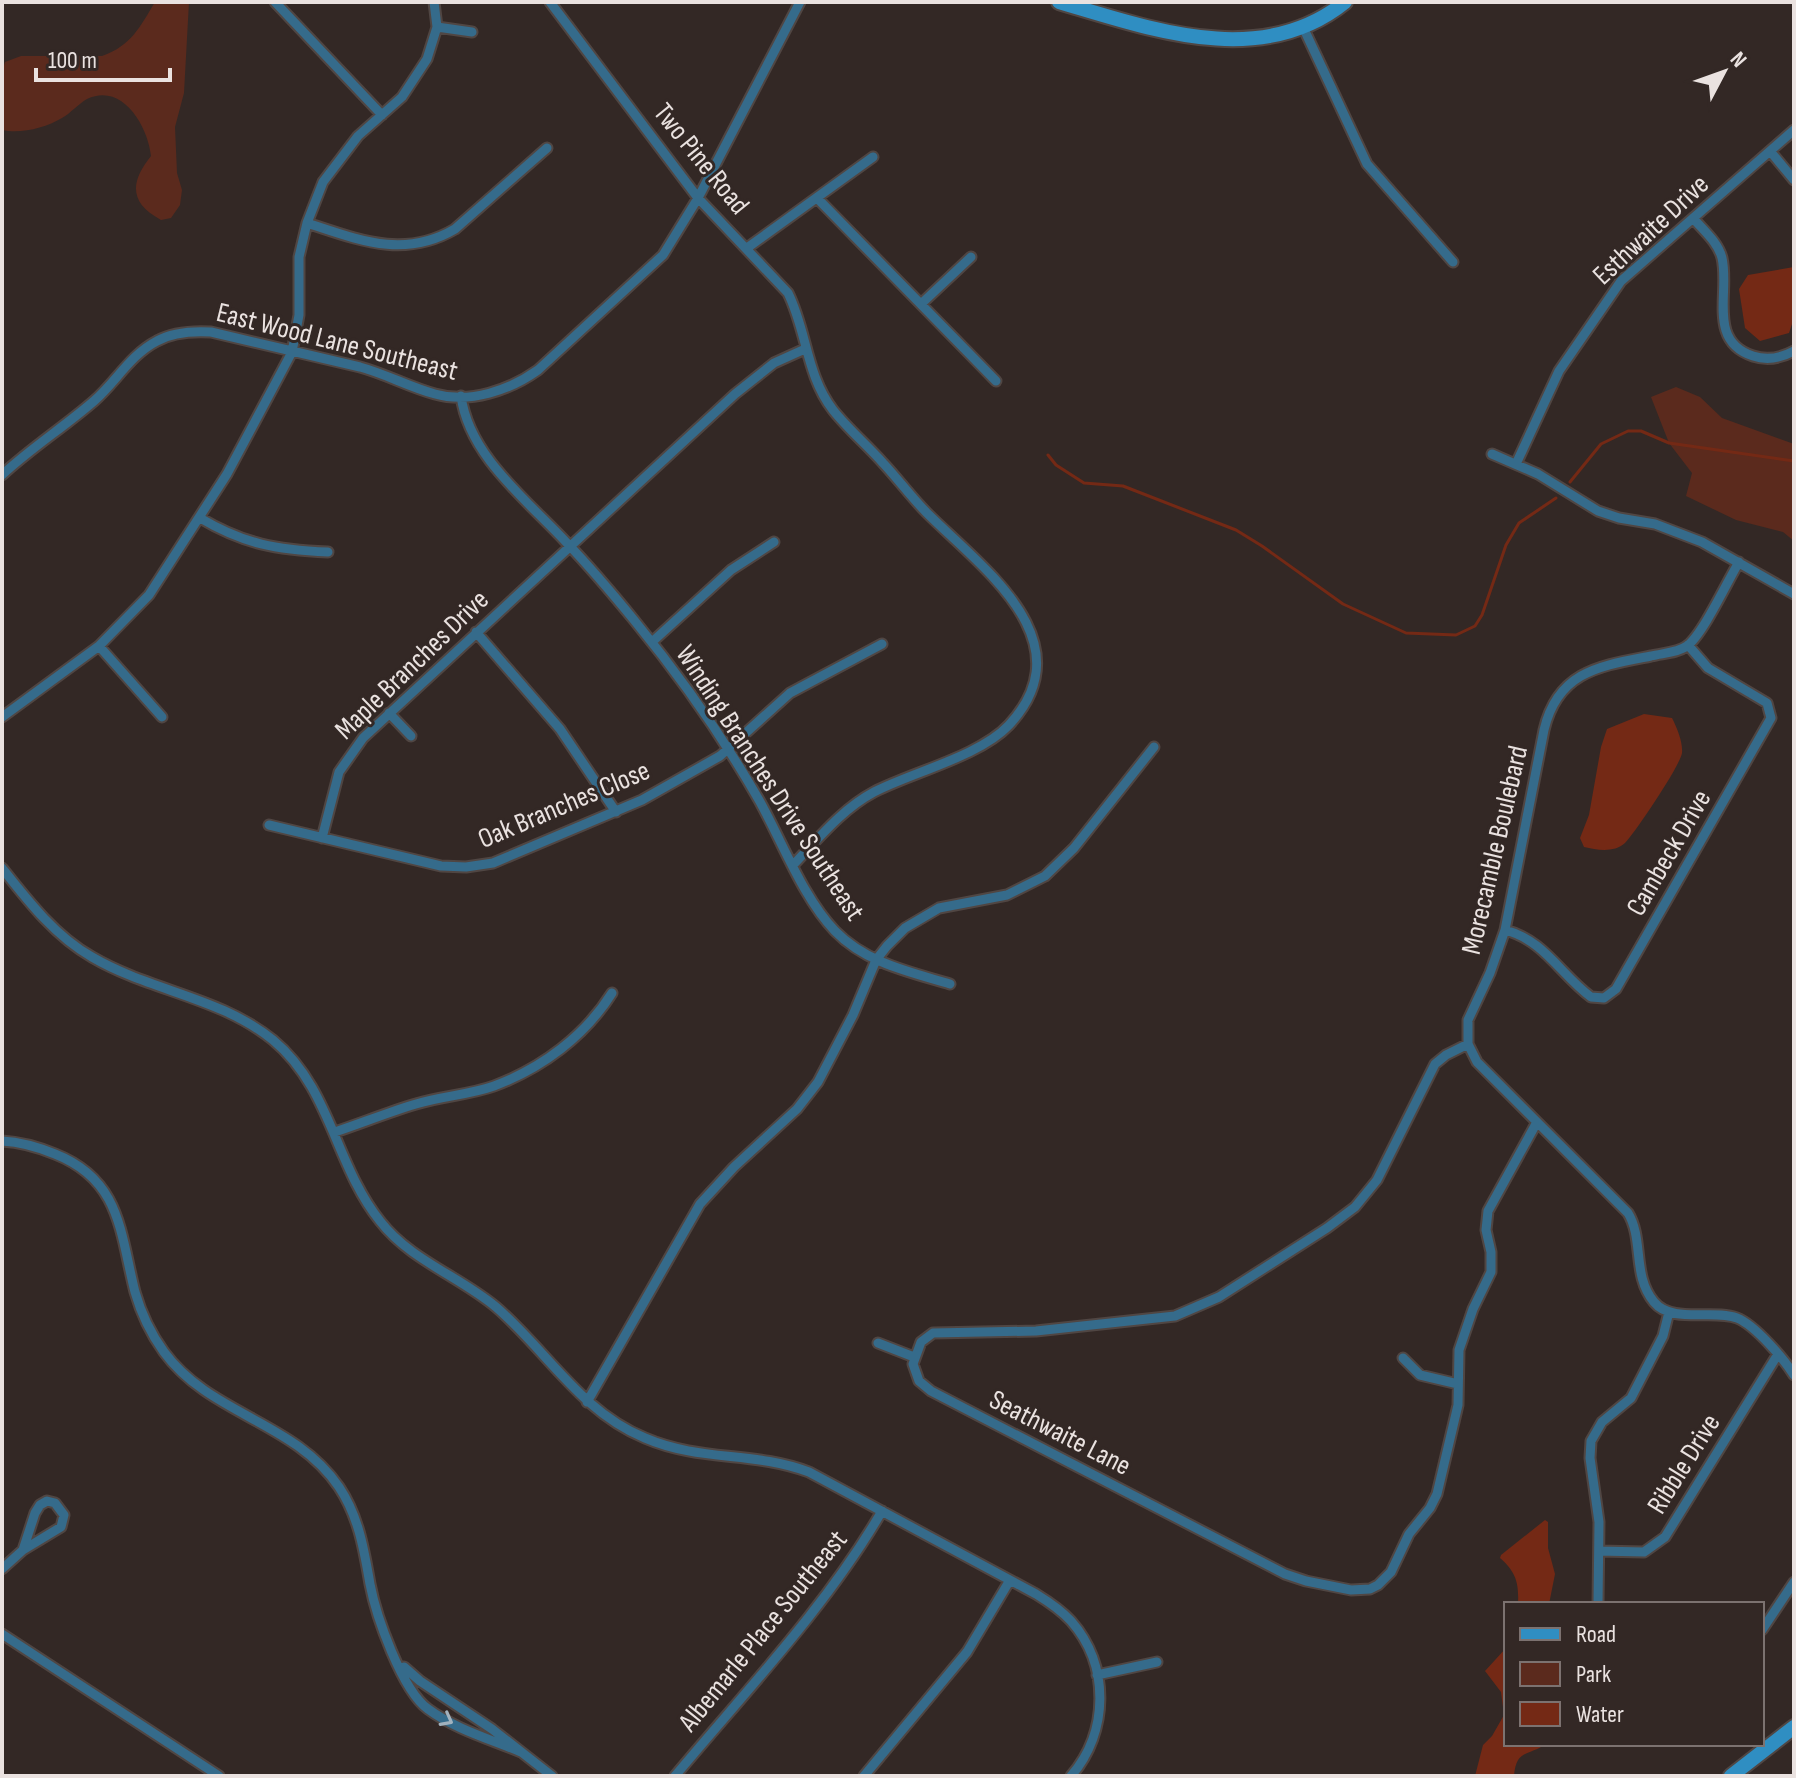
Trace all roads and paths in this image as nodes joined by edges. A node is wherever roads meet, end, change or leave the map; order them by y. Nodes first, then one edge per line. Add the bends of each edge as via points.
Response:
1 (275, 2) edge
2 (434, 2) edge
3 (550, 2) edge
4 (800, 2) edge
5 (1059, 2) edge
6 (1345, 2) edge
7 (437, 27) junction
8 (1303, 27) junction
9 (472, 32) dead end
10 (382, 115) junction
11 (1794, 130) edge
12 (547, 148) dead end
13 (1770, 151) junction
14 (873, 157) dead end
15 (1794, 180) edge
16 (698, 198) junction
17 (817, 198) junction
18 (1693, 218) junction
19 (307, 223) junction
20 (747, 248) junction
21 (971, 257) dead end
22 (1453, 262) dead end
23 (921, 304) junction
24 (805, 349) junction
25 (1794, 351) edge
26 (292, 352) junction
27 (996, 381) dead end
28 (461, 396) junction
29 (1492, 454) dead end
30 (1516, 464) junction
31 (2, 475) edge
32 (200, 518) junction
33 (774, 542) dead end
34 (570, 546) junction
35 (328, 552) dead end
36 (1739, 562) junction
37 (1794, 594) edge
38 (476, 632) junction
39 (652, 642) junction
40 (882, 644) dead end
41 (1688, 645) junction
42 (99, 646) junction
43 (389, 713) junction
44 (2, 717) edge
45 (162, 717) dead end
46 (411, 736) dead end
47 (1154, 747) dead end
48 (728, 750) junction
49 (616, 812) junction
50 (269, 825) dead end
51 (322, 838) junction
52 (794, 864) junction
53 (2, 868) edge
54 (1505, 930) junction
55 (876, 960) junction
56 (950, 984) dead end
57 (612, 993) dead end
58 (1468, 1044) junction
59 (1537, 1122) junction
60 (335, 1132) junction
61 (2, 1141) edge
62 (1669, 1312) junction
63 (878, 1343) dead end
64 (1778, 1354) junction
65 (914, 1357) junction
66 (1403, 1358) dead end
67 (1794, 1375) edge
68 (1458, 1384) junction
69 (587, 1402) junction
70 (882, 1511) junction
71 (23, 1550) junction
72 (1599, 1551) junction
73 (2, 1569) edge
74 (1010, 1580) junction
75 (1794, 1582) edge
76 (1598, 1602) edge
77 (1764, 1627) edge
78 (2, 1634) edge
79 (398, 1662) junction
80 (1157, 1662) dead end
81 (1097, 1675) junction
82 (1794, 1727) edge
83 (521, 1752) junction
84 (1076, 1774) edge
85 (219, 1776) edge
86 (552, 1776) edge
87 (675, 1776) edge
88 (864, 1776) edge
89 (1731, 1776) edge

1 - 10 street
2 - 7 street
3 - 16 street, Two Pine Road
4 - 16 street, East Wood Lane Southeast
5 - 8 street via 1209,39 1245,41
6 - 8 street
7 - 9 street
7 - 10 street via 427,59 402,97
8 - 22 street via 1367,164
10 - 19 street via 358,136 323,182
11 - 13 street, Esthwaite Drive
12 - 19 street via 438,239 395,246
13 - 15 street
13 - 18 street, Esthwaite Drive
14 - 17 street
16 - 20 street, Two Pine Road
16 - 28 street, East Wood Lane Southeast via 663,255 538,370 501,391
17 - 20 street
17 - 23 street
18 - 25 street via 1722,259 1722,314 1731,340 1760,358
18 - 30 street, Esthwaite Drive via 1626,276 1598,313 1553,383
19 - 26 street via 299,257 299,315
20 - 24 street, Two Pine Road via 788,293
21 - 23 street
23 - 27 street
24 - 34 street, Maple Branches Drive via 749,382
24 - 52 street, Two Pine Road via 815,382 837,416 1016,601 1034,638 1036,666 1025,703 999,734 865,797
26 - 28 street, East Wood Lane Southeast via 370,370 438,395
26 - 31 street, East Wood Lane Southeast via 211,332 156,341 96,399
26 - 32 street
28 - 34 street, Winding Branches Drive Southeast via 482,451
29 - 30 street
30 - 36 street via 1598,511 1665,527
32 - 35 street via 253,544
32 - 42 street via 149,595
33 - 39 street via 731,570
34 - 38 street, Maple Branches Drive
34 - 39 street, Winding Branches Drive Southeast
36 - 37 street
36 - 41 street
38 - 43 street, Maple Branches Drive
38 - 49 street via 560,729
39 - 48 street, Winding Branches Drive Southeast
40 - 48 street, Oak Branches Close via 790,693
41 - 54 street, Morecamble Boulebard via 1601,665 1557,698 1544,730
41 - 54 street, Cambeck Drive via 1708,668 1767,703 1771,718 1616,989 1604,998 1591,997 1534,942
42 - 44 street
42 - 45 street
43 - 46 street
43 - 51 street, Maple Branches Drive via 345,760
47 - 55 street via 1074,848 1045,876 1007,895 927,913
48 - 49 street, Oak Branches Close
48 - 52 street, Winding Branches Drive Southeast
49 - 51 street, Oak Branches Close via 481,866 441,866
50 - 51 street, Oak Branches Close
52 - 55 street, Winding Branches Drive Southeast via 834,930
53 - 60 street via 82,951 225,1011 268,1037 307,1078
54 - 58 street, Morecamble Boulebard via 1469,1014
55 - 56 street, Winding Branches Drive Southeast
55 - 69 street via 818,1082 787,1120 700,1204
57 - 60 street via 597,1018 535,1067 492,1087 418,1103
58 - 59 street via 1477,1062
58 - 65 street via 1435,1064 1363,1198 1327,1228 1219,1297 1188,1312 1152,1320 1021,1332 940,1331 921,1342
59 - 62 street via 1628,1213 1647,1289 1655,1304
59 - 68 street, Seathwaite Lane via 1488,1211 1491,1272 1462,1337
60 - 69 street via 362,1195 390,1232 495,1307
61 - 79 street via 61,1157 96,1181 121,1226 138,1302 164,1352 210,1395 280,1433 331,1477 356,1522 376,1611
62 - 64 street via 1737,1318
62 - 72 street via 1663,1336 1631,1398 1602,1422 1591,1441
63 - 65 street
64 - 67 street
64 - 72 street, Ribble Drive via 1665,1537 1644,1552
65 - 68 street, Seathwaite Lane via 914,1373 931,1391 1285,1574 1351,1590 1370,1589 1385,1579 1434,1502 1458,1405
66 - 68 street via 1420,1375
69 - 70 street via 618,1425 658,1443 709,1456 780,1462
70 - 74 street
70 - 87 street, Albemarle Place Southeast via 834,1584
71 - 71 street via 64,1524 55,1503 47,1501 37,1508
71 - 73 street
72 - 76 street
74 - 81 street via 1072,1622
74 - 88 street via 967,1652
75 - 77 street
78 - 85 street
79 - 83 street
79 -> 83 street via 426,1707
80 - 81 street
81 - 84 street via 1096,1729
82 - 89 street
83 - 86 street

